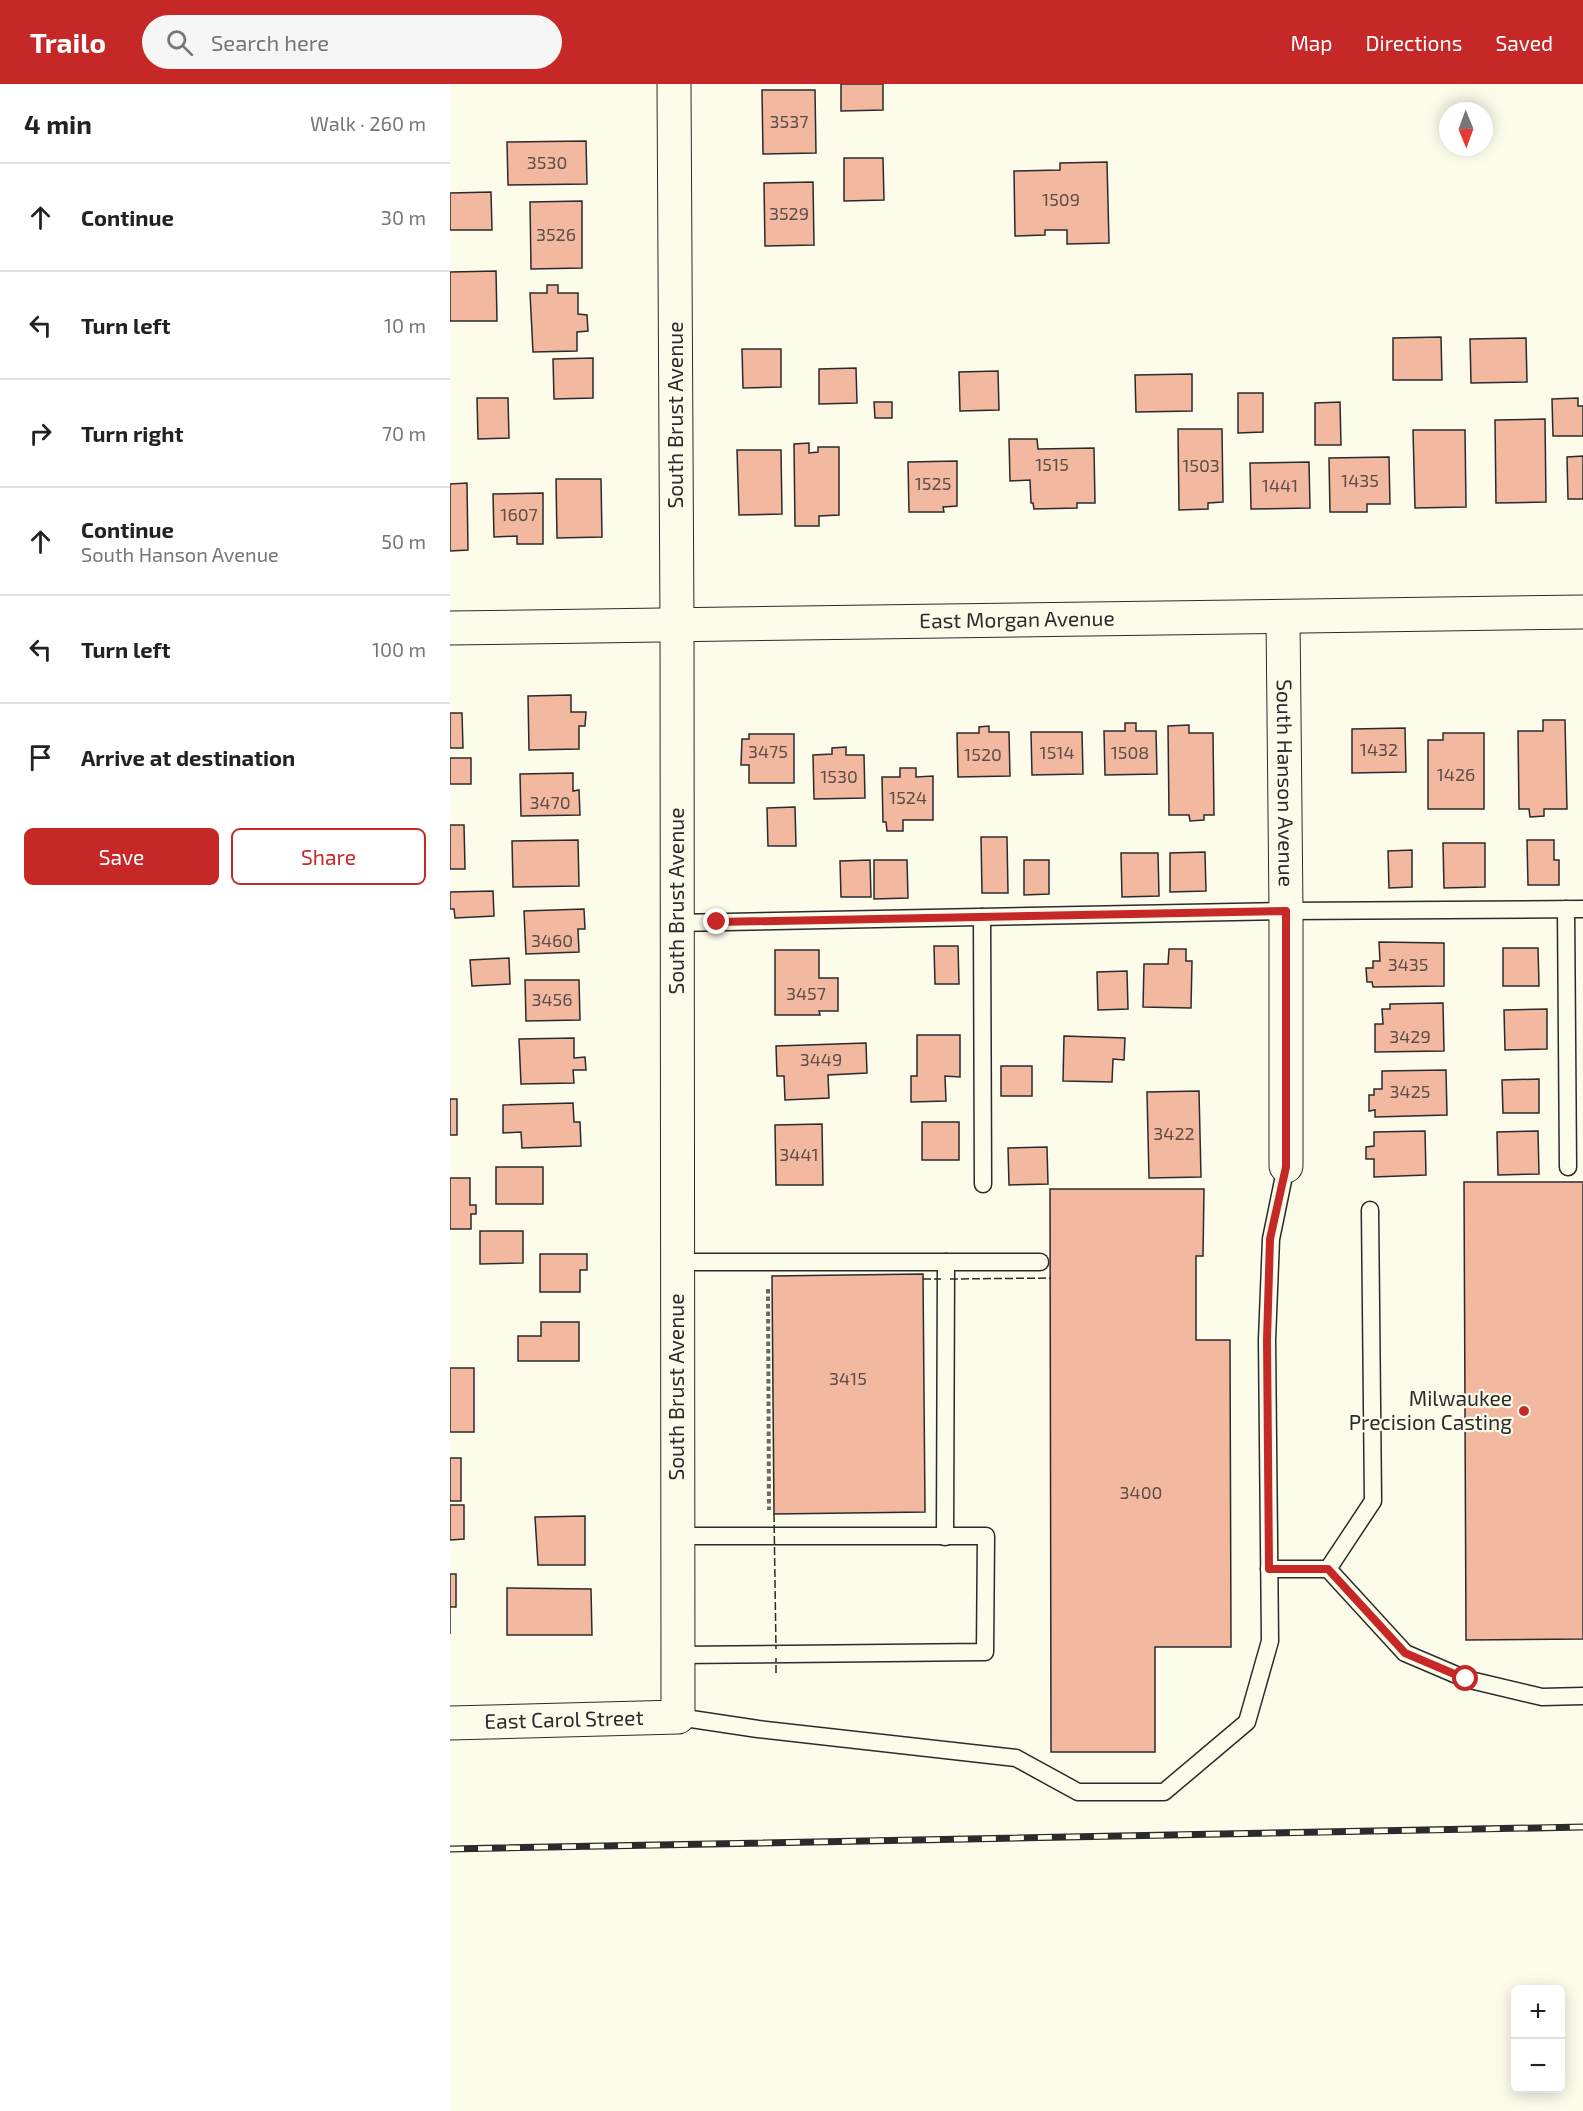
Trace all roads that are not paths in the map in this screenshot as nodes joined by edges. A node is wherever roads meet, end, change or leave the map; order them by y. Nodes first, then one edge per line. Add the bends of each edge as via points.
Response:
1 (674, 84) edge
2 (1583, 612) edge
3 (1283, 616) junction
4 (677, 625) junction
5 (450, 628) edge
6 (1575, 909) edge
7 (1286, 911) junction
8 (982, 917) junction
9 (676, 922) junction
10 (1286, 1167) joint
11 (1568, 1167) dead end
12 (983, 1184) dead end
13 (1370, 1210) dead end
14 (676, 1262) junction
15 (946, 1262) junction
16 (1040, 1262) dead end
17 (678, 1536) junction
18 (945, 1537) junction
19 (1269, 1569) junction
20 (1328, 1569) junction
21 (678, 1655) junction
22 (1583, 1696) edge
23 (678, 1717) junction
24 (450, 1723) edge

1 - 4 street, South Brust Avenue
2 - 3 street, East Morgan Avenue
3 - 4 street, East Morgan Avenue
3 - 7 street, South Hanson Avenue
4 - 5 street, East Morgan Avenue
4 - 9 street, South Brust Avenue
6 - 7 lane
6 - 11 lane
7 - 8 lane
7 - 10 street, South Hanson Avenue
8 - 9 lane
8 - 12 lane
9 - 14 street, South Brust Avenue
10 - 19 lane via 1270,1239
13 - 20 lane via 1373,1501
14 - 15 lane
14 - 17 street, South Brust Avenue
15 - 16 lane
15 - 18 lane
17 - 18 lane
17 - 21 street, South Brust Avenue
18 - 21 lane via 986,1536 985,1652
19 - 20 lane
19 - 23 lane via 1270,1641 1247,1722 1164,1792 1078,1792 1016,1758
20 - 22 lane via 1405,1653 1466,1679 1542,1697
21 - 23 street, South Brust Avenue
23 - 24 street, East Carol Street

